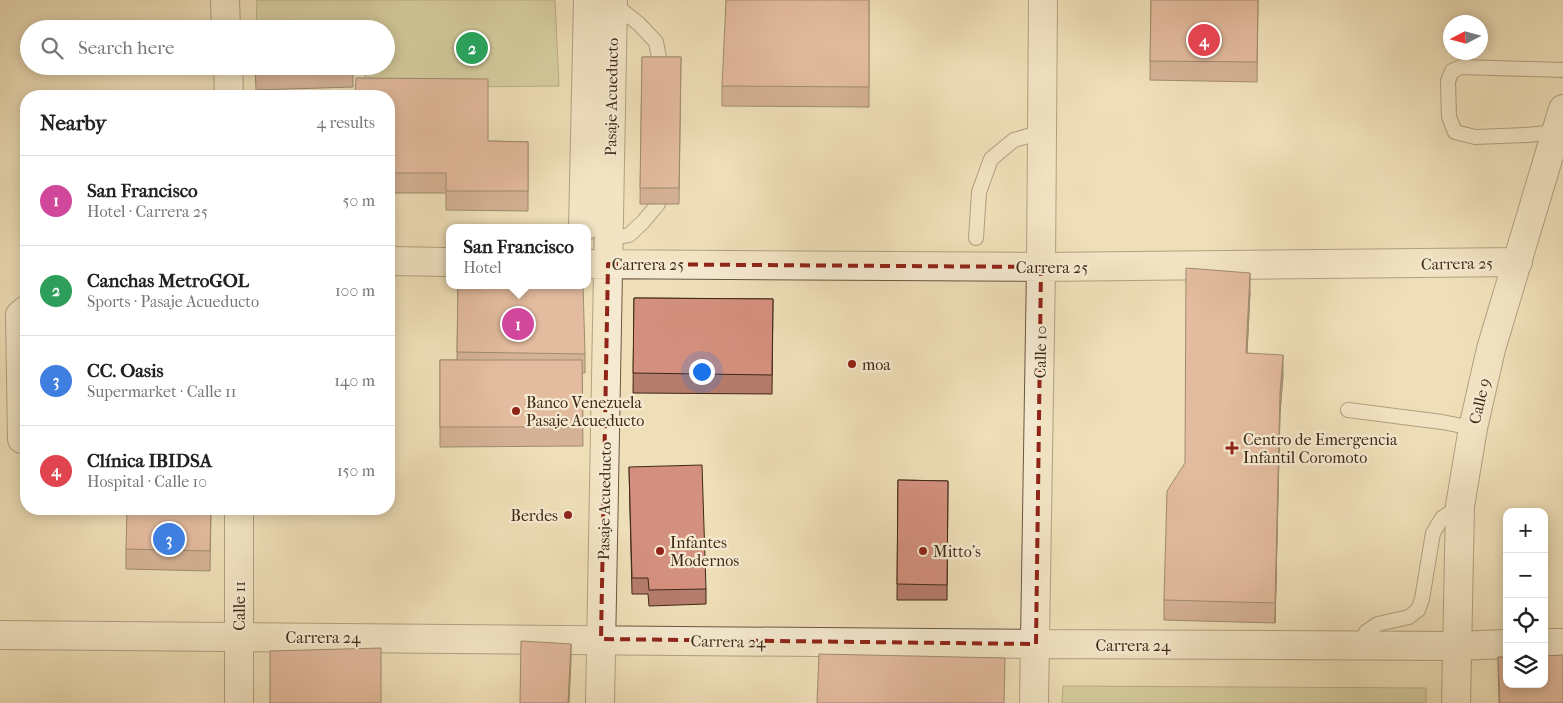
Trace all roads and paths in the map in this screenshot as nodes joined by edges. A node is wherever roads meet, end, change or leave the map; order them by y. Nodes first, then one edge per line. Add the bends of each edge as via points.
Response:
1 (225, 0) edge
2 (1043, 0) edge
3 (605, 1) edge
4 (226, 20) edge
5 (1563, 70) edge
6 (662, 73) edge
7 (228, 75) edge
8 (229, 90) edge
9 (1560, 120) edge
10 (1042, 132) junction
11 (658, 204) edge
12 (583, 224) edge
13 (976, 238) dead end
14 (601, 256) edge
15 (395, 261) edge
16 (446, 262) edge
17 (1518, 262) junction
18 (1041, 267) junction
19 (1348, 410) dead end
20 (1473, 428) junction
21 (1460, 506) junction
22 (239, 515) edge
23 (0, 635) edge
24 (240, 636) junction
25 (601, 639) junction
26 (1548, 643) edge
27 (1563, 643) edge
28 (1036, 644) junction
29 (1503, 644) edge
30 (1360, 645) junction
31 (1456, 646) junction
32 (239, 703) edge
33 (600, 703) edge
34 (1034, 703) edge
35 (1456, 703) edge

1 - 4 street
2 - 10 street, Calle 10
3 - 6 lane via 640,24 656,42
3 - 12 street
3 - 14 street, Pasaje Acueducto
5 - 9 lane via 1461,67 1452,72 1448,81 1449,117 1456,132 1475,137 1527,135
7 - 8 street
9 - 17 street, Calle 9
10 - 13 lane via 1014,140 990,159 979,192
10 - 18 street, Calle 10
11 - 14 lane via 629,235
14 - 18 street, Carrera 25
14 - 25 street, Pasaje Acueducto
15 - 16 street
17 - 18 street, Carrera 25
17 - 20 street, Calle 9 via 1491,349
18 - 28 street, Calle 10
19 - 20 lane
20 - 21 street, Calle 9
21 - 30 lane via 1442,518 1433,533 1418,610 1409,617 1378,624 1366,632
21 - 31 street, Calle 9
22 - 24 street, Calle 11
23 - 24 street, Carrera 24
24 - 25 street, Carrera 24
24 - 32 street, Calle 11
25 - 28 street, Carrera 24
25 - 33 street, Pasaje Acueducto
26 - 27 street
28 - 30 street, Carrera 24
28 - 34 street, Calle 10
29 - 31 street, Carrera 24
30 - 31 street, Carrera 24
31 - 35 street, Calle 9

